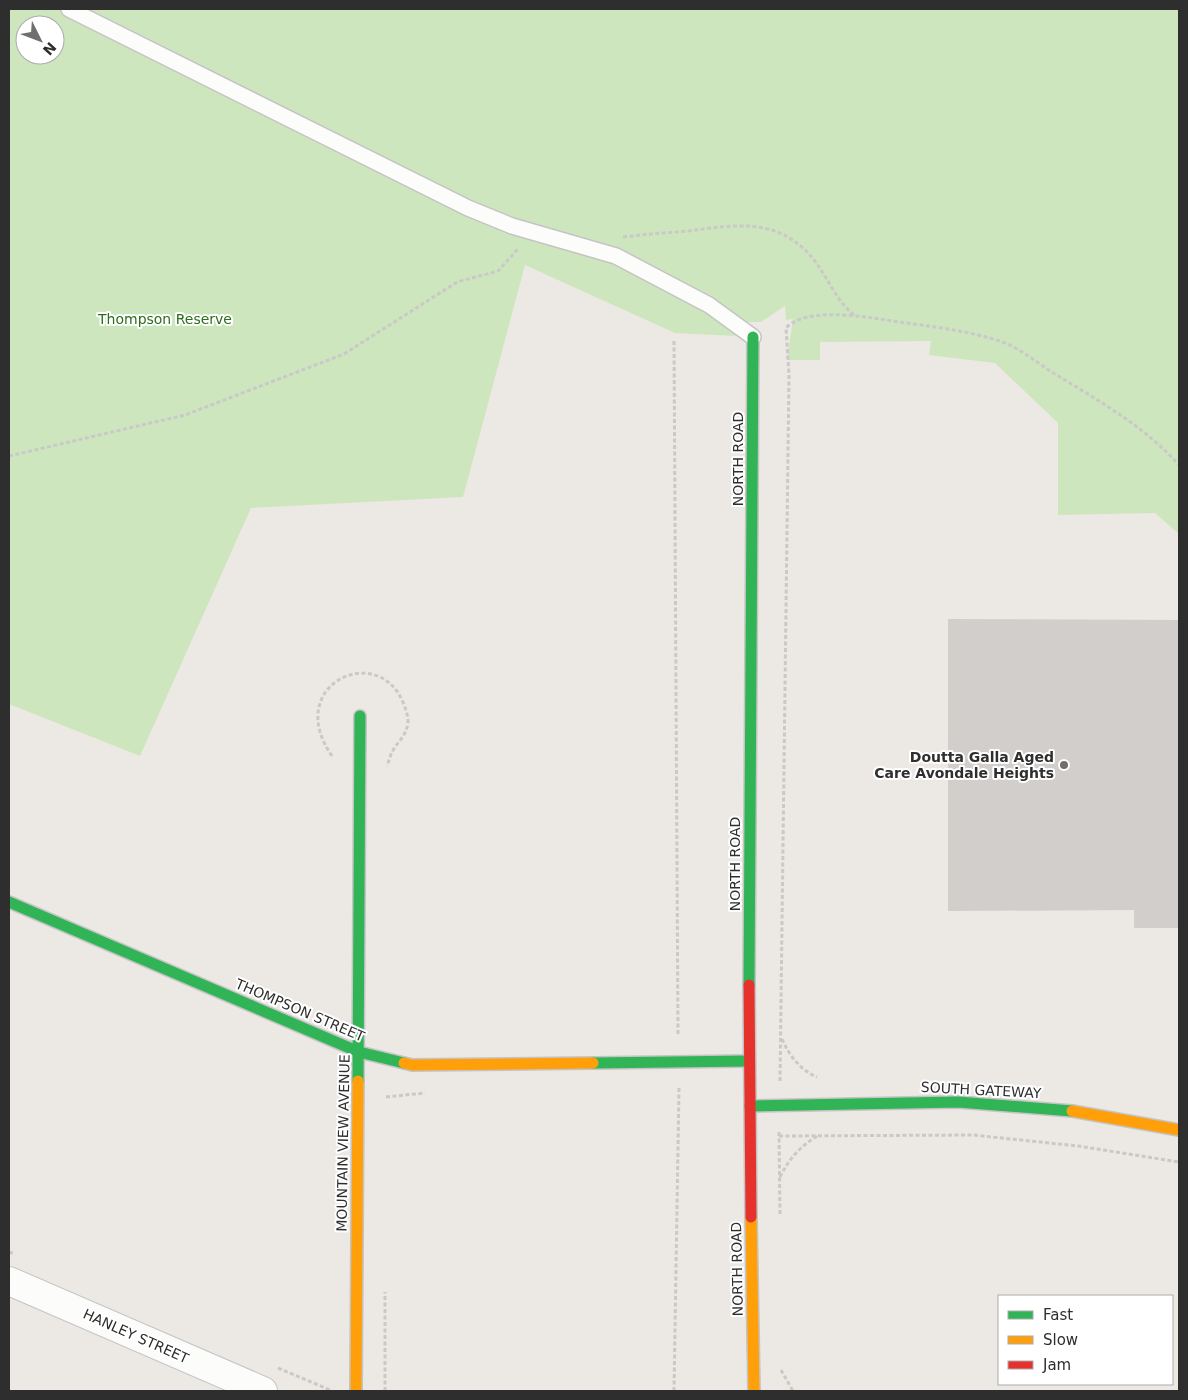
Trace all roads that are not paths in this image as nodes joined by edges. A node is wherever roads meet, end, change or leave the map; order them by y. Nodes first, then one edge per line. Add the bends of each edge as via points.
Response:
1 (69, 9) edge
2 (753, 337) joint
3 (360, 716) dead end
4 (9, 902) edge
5 (359, 1052) junction
6 (748, 1061) junction
7 (750, 1106) junction
8 (1179, 1130) edge
9 (9, 1281) edge
10 (263, 1391) edge
11 (356, 1391) edge
12 (754, 1391) edge

1 - 2 lane via 468,208 533,232 603,251 640,268 709,305
2 - 6 street, NORTH ROAD
3 - 5 street, MOUNTAIN VIEW AVENUE
4 - 5 street, THOMPSON STREET
5 - 6 street, THOMPSON STREET via 412,1064
5 - 11 street, MOUNTAIN VIEW AVENUE
6 - 7 street, NORTH ROAD
7 - 8 street, SOUTH GATEWAY via 958,1102 1078,1111
7 - 12 street, NORTH ROAD
9 - 10 street, HANLEY STREET

